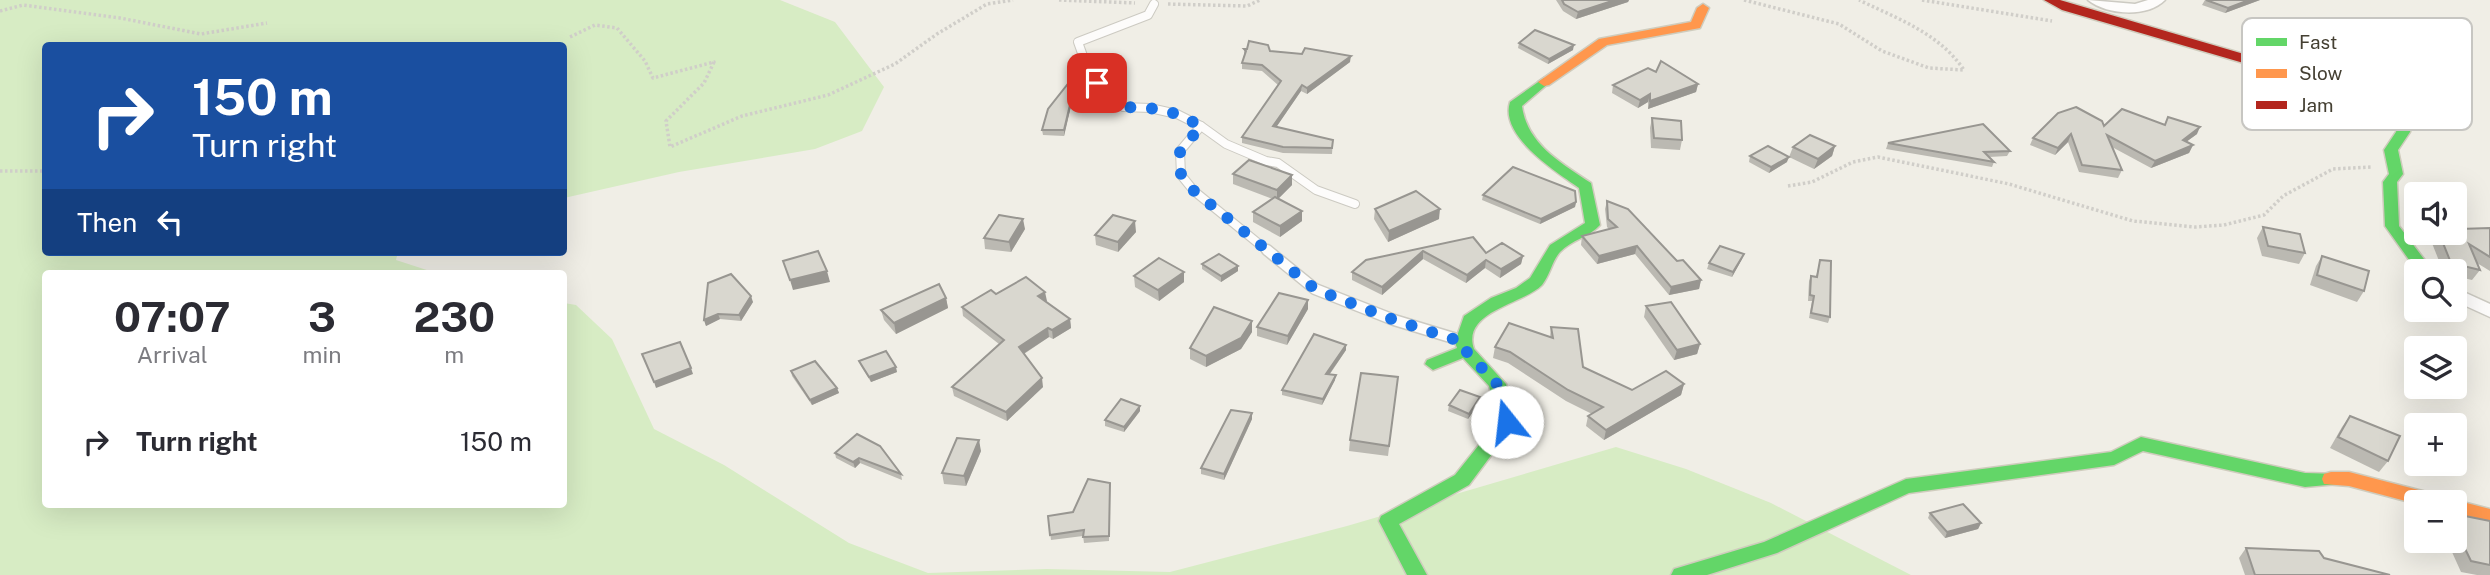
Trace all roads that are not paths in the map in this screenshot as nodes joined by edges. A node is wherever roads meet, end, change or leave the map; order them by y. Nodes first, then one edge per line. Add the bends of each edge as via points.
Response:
1 (2050, 0) edge
2 (2095, 0) edge
3 (2158, 0) edge
4 (1154, 4) dead end
5 (1703, 8) dead end
6 (2242, 58) edge
7 (1201, 126) junction
8 (2404, 130) edge
9 (1355, 204) dead end
10 (2416, 259) edge
11 (2467, 300) edge
12 (2490, 311) edge
13 (1464, 346) junction
14 (1433, 364) dead end
15 (2404, 493) edge
16 (2467, 510) edge
17 (2490, 516) edge
18 (1417, 575) edge
19 (1681, 575) edge

1 - 6 street
2 - 3 street via 2129,10 2146,9
4 - 7 lane via 1148,15 1078,42 1088,71 1106,95 1123,107 1177,114
5 - 13 street via 1696,25 1603,42 1515,105 1515,116 1539,154 1586,186 1593,225 1555,248 1536,281 1522,292 1470,320
7 - 9 lane via 1226,144 1278,163 1316,190
7 - 13 lane via 1180,151 1181,175 1293,274 1315,289
8 - 10 street via 2391,150 2396,174 2390,182 2392,226
11 - 12 street
13 - 14 street
13 - 18 street via 1497,384 1507,422 1462,480 1388,521
15 - 19 street via 2349,479 2305,481 2141,444 2114,458 1906,486 1770,548
16 - 17 street

